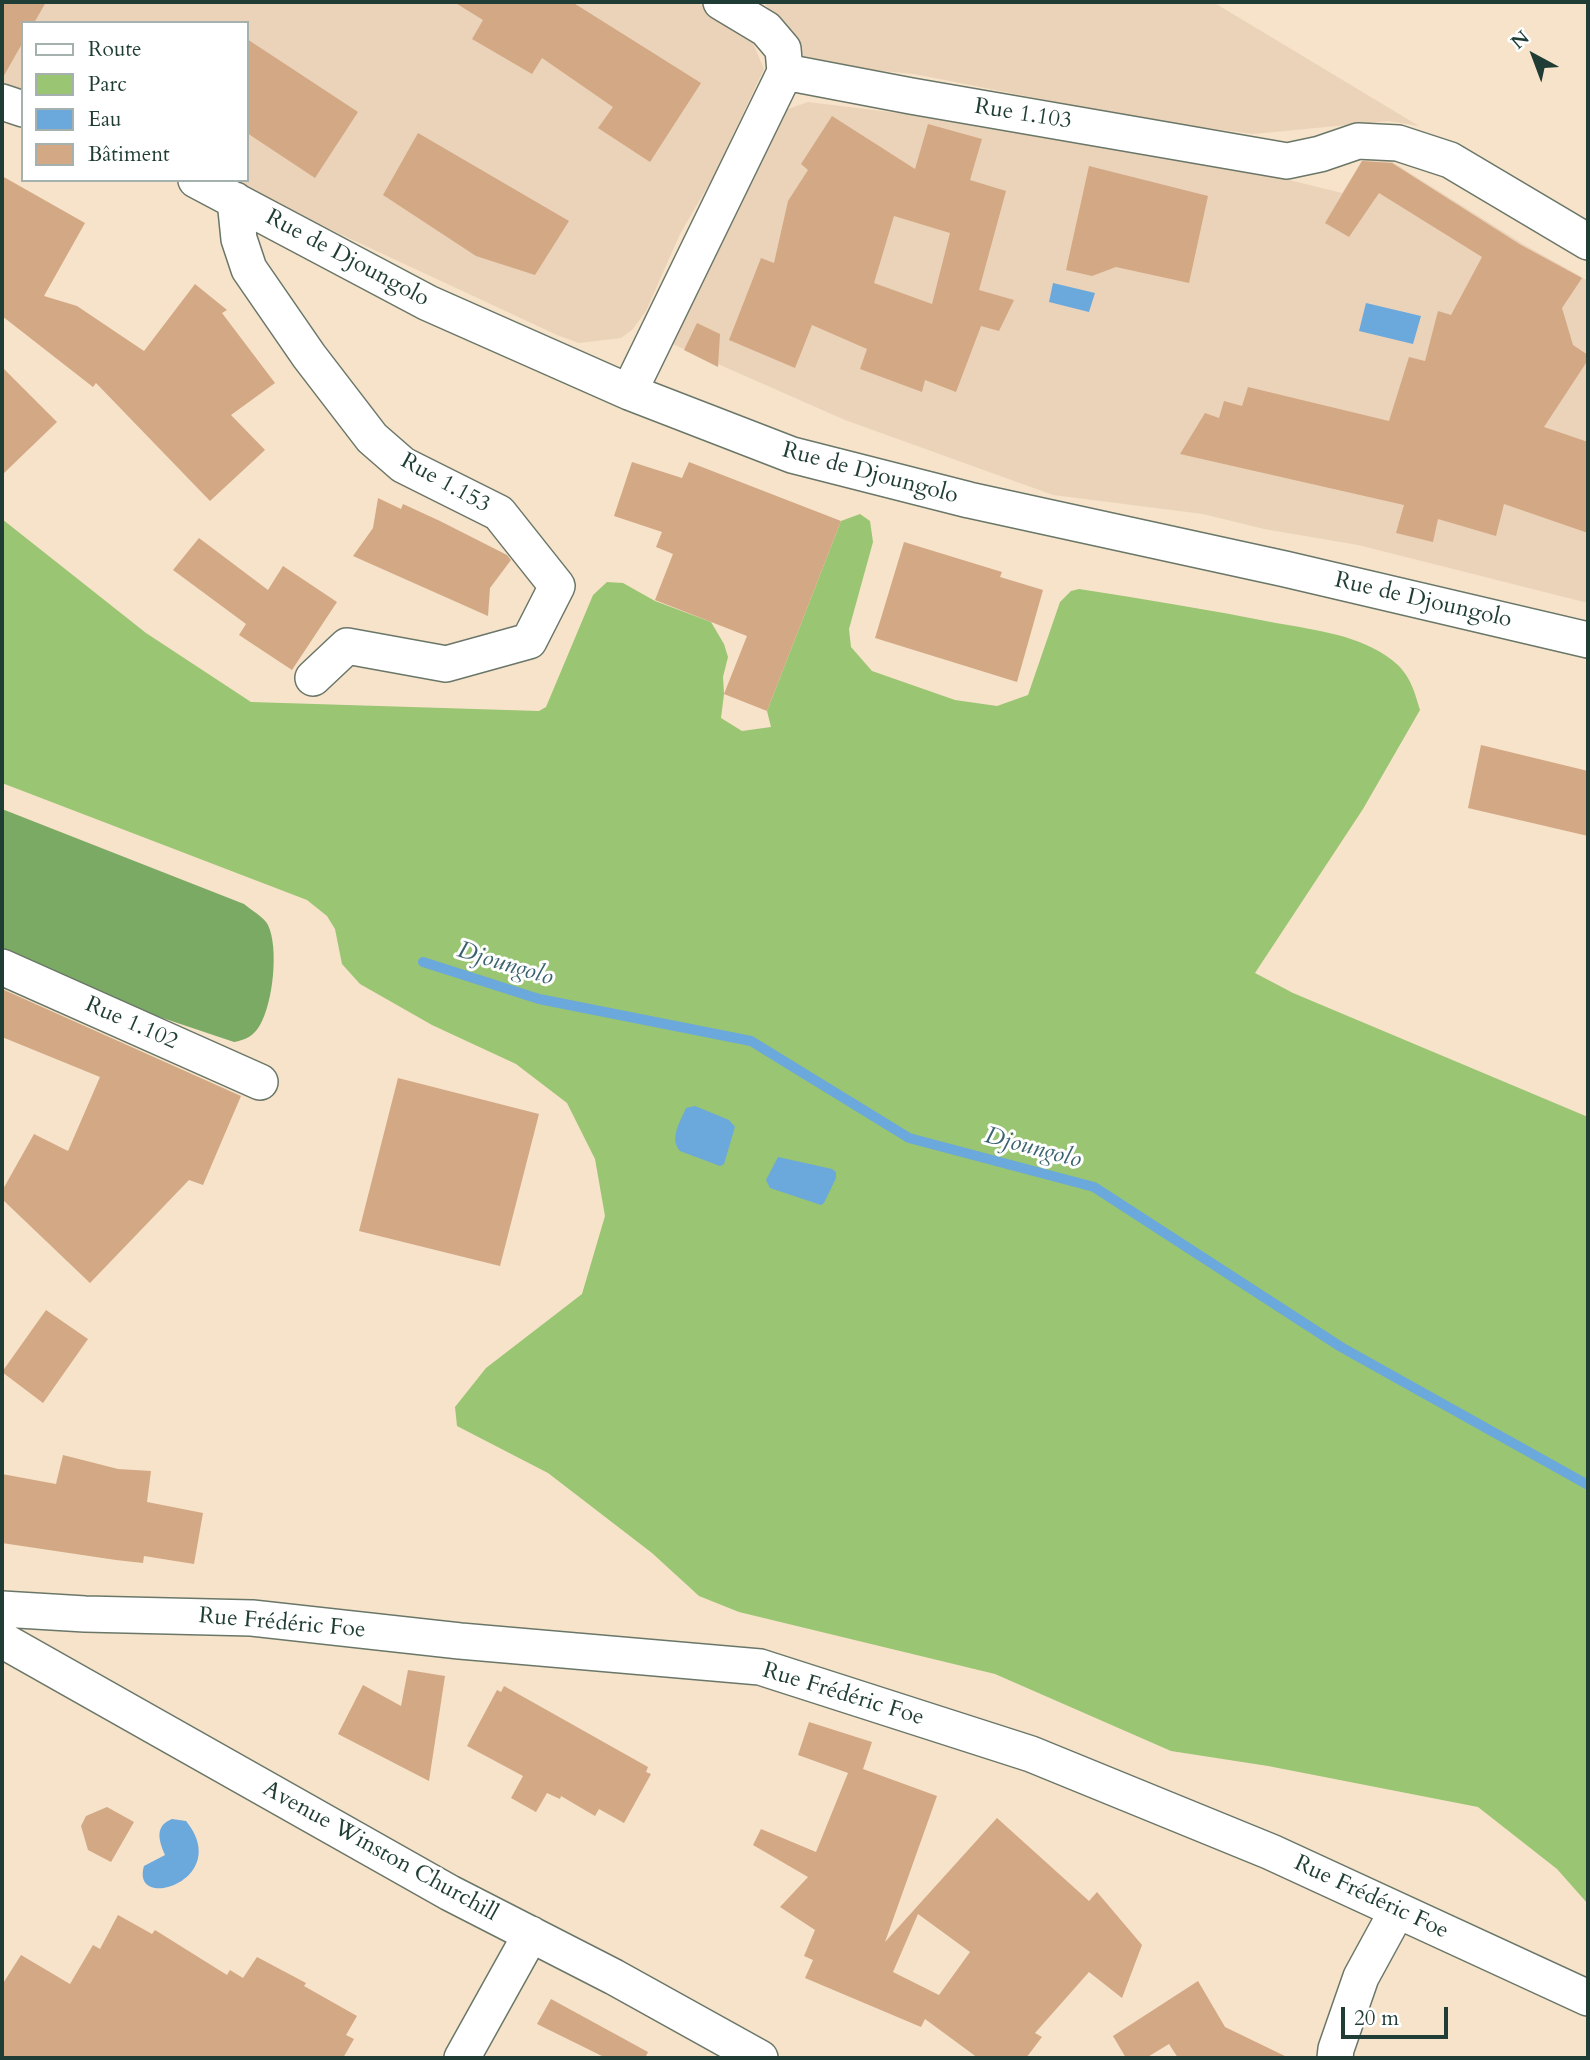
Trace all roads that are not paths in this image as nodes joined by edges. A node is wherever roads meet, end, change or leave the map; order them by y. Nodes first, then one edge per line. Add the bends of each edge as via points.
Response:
1 (721, 2) edge
2 (785, 72) junction
3 (2, 102) edge
4 (21, 108) edge
5 (200, 182) edge
6 (235, 200) junction
7 (1588, 242) edge
8 (629, 392) junction
9 (1588, 640) edge
10 (313, 678) dead end
11 (2, 967) edge
12 (260, 1082) dead end
13 (2, 1609) edge
14 (2, 1640) edge
15 (1397, 1911) junction
16 (531, 1934) junction
17 (1588, 1998) edge
18 (462, 2058) edge
19 (760, 2058) edge
20 (1335, 2058) edge

1 - 2 street via 766,29 783,49
2 - 7 street, Rue 1.103 via 1287,161 1358,141 1398,143 1450,160
2 - 8 street
3 - 4 street
5 - 6 street, Rue de Djoungolo
6 - 8 street, Rue de Djoungolo via 428,303
6 - 10 street, Rue 1.153 via 239,239 249,270 372,438 403,465 499,513 557,586 529,640 446,664 347,646
8 - 9 street, Rue de Djoungolo via 792,455 969,500
11 - 12 street, Rue 1.102
13 - 15 street, Rue Frédéric Foe via 252,1618 760,1667 1031,1754 1271,1852
14 - 16 street, Avenue Winston Churchill via 450,1894
15 - 17 street, Rue Frédéric Foe
15 - 20 street via 1361,1977
16 - 18 street
16 - 19 street, Avenue Winston Churchill

